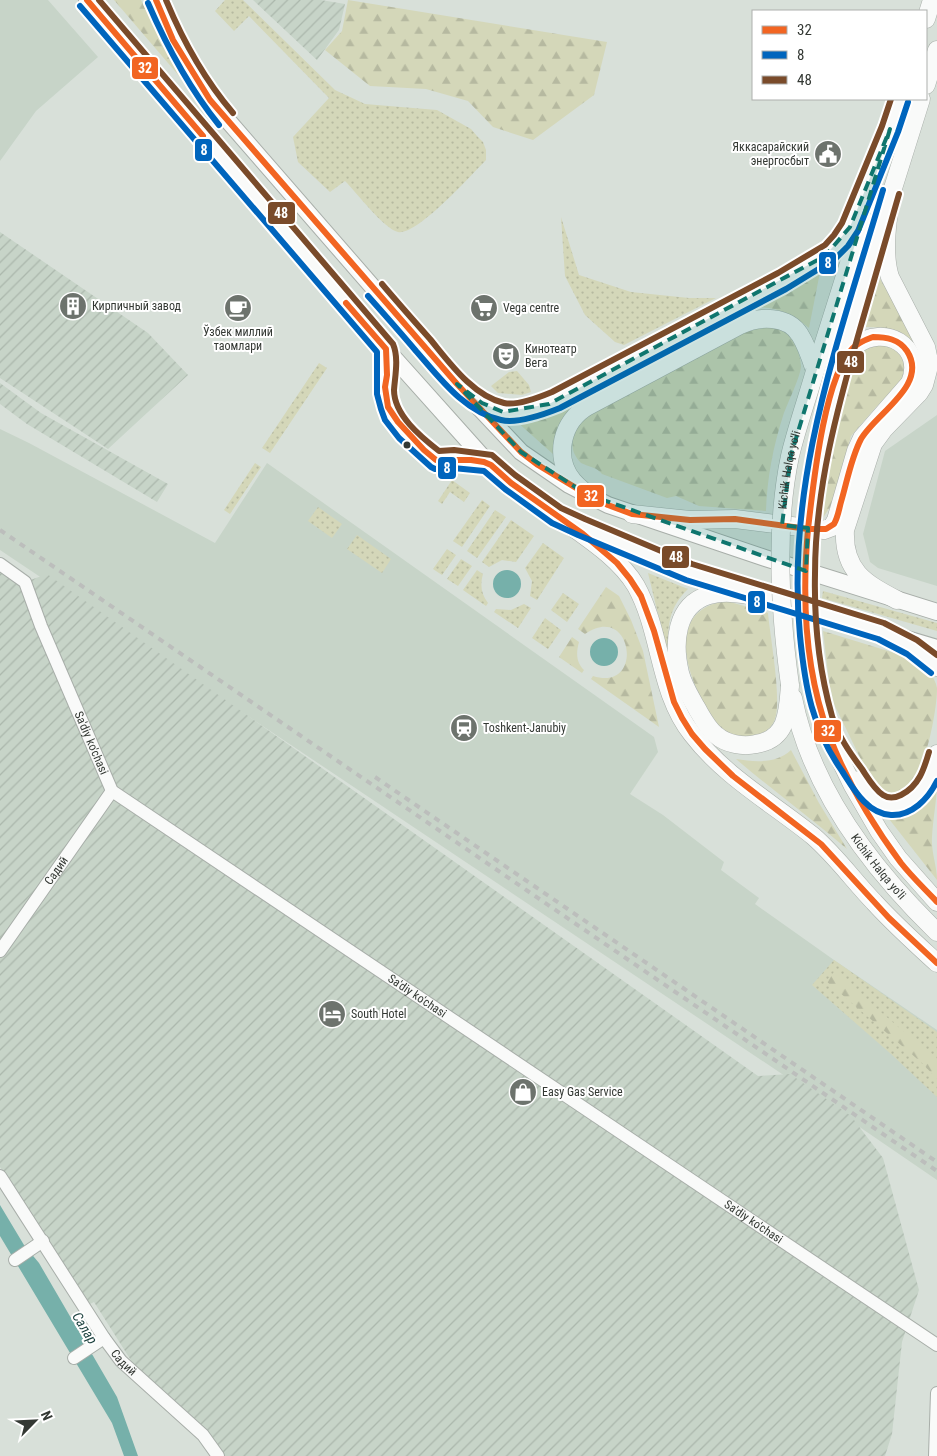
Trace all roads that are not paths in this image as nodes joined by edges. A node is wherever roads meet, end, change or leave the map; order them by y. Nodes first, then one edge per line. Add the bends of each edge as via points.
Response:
1 (87, 0) edge
2 (156, 0) edge
3 (932, 0) edge
4 (927, 16) edge
5 (937, 50) edge
6 (927, 81) edge
7 (900, 100) edge
8 (921, 100) edge
9 (890, 129) junction
10 (892, 190) junction
11 (815, 371) junction
12 (837, 376) junction
13 (457, 384) junction
14 (595, 499) junction
15 (632, 514) junction
16 (557, 516) junction
17 (0, 564) edge
18 (766, 597) junction
19 (897, 600) junction
20 (937, 612) edge
21 (882, 632) junction
22 (937, 648) edge
23 (937, 668) edge
24 (790, 685) junction
25 (832, 743) junction
26 (937, 754) edge
27 (112, 791) junction
28 (937, 902) edge
29 (937, 932) edge
30 (0, 951) edge
31 (937, 963) edge
32 (0, 1176) edge
33 (43, 1241) junction
34 (15, 1260) dead end
35 (104, 1338) junction
36 (937, 1345) edge
37 (74, 1358) dead end
38 (937, 1393) edge
39 (218, 1456) edge
40 (934, 1456) edge

1 - 16 main road via 449,420 495,469
2 - 13 main road via 173,40 210,100
3 - 4 highway
5 - 6 highway
7 - 9 highway, Kichik Halqa yo'li
8 - 10 highway, Kichik Halqa yo'li
9 - 11 highway, Kichik Halqa yo'li
9 - 13 highway via 850,228 825,256 549,404 503,412 482,403
10 - 12 highway, Kichik Halqa yo'li
10 - 19 highway via 887,266 926,347 928,370 919,393 873,444 845,539 848,557 857,573
11 - 14 highway via 804,341 796,330 784,322 760,319 740,325 584,408 570,422 562,451 568,474
11 - 24 highway, Kichik Halqa yo'li, bridge via 790,455 783,516 782,610
12 - 15 highway via 851,350 869,339 898,341 913,359 910,383 862,438 832,527 824,530 735,520 690,520
12 - 25 highway, Kichik Halqa yo'li, bridge via 821,443 808,531 806,571 816,683
13 - 14 main road via 521,452
14 - 15 main road
15 - 19 main road
16 - 18 main road via 689,572
16 - 31 highway via 612,559 635,584 656,636 676,710 691,733 712,757 840,862 901,930
17 - 27 street, Sa'diy ko'chasi via 26,582
18 - 21 main road
18 - 24 highway via 719,593 706,596 688,608 680,622 678,636 680,674 704,722 716,736 737,744 765,742 780,731 787,715
19 - 20 main road
21 - 22 main road
21 - 23 highway via 912,647
24 - 29 highway, Kichik Halqa yo'li via 810,756 837,808 882,873
25 - 26 highway via 872,797 881,804 892,806 899,806 918,795 927,782
25 - 28 highway, Kichik Halqa yo'li via 879,831
27 - 30 street, Садий
27 - 36 street, Sa'diy ko'chasi
32 - 33 street, Садий
33 - 34 street
33 - 35 street, Садий
35 - 37 street
35 - 39 street, Садий via 121,1361 203,1435
38 - 40 street

